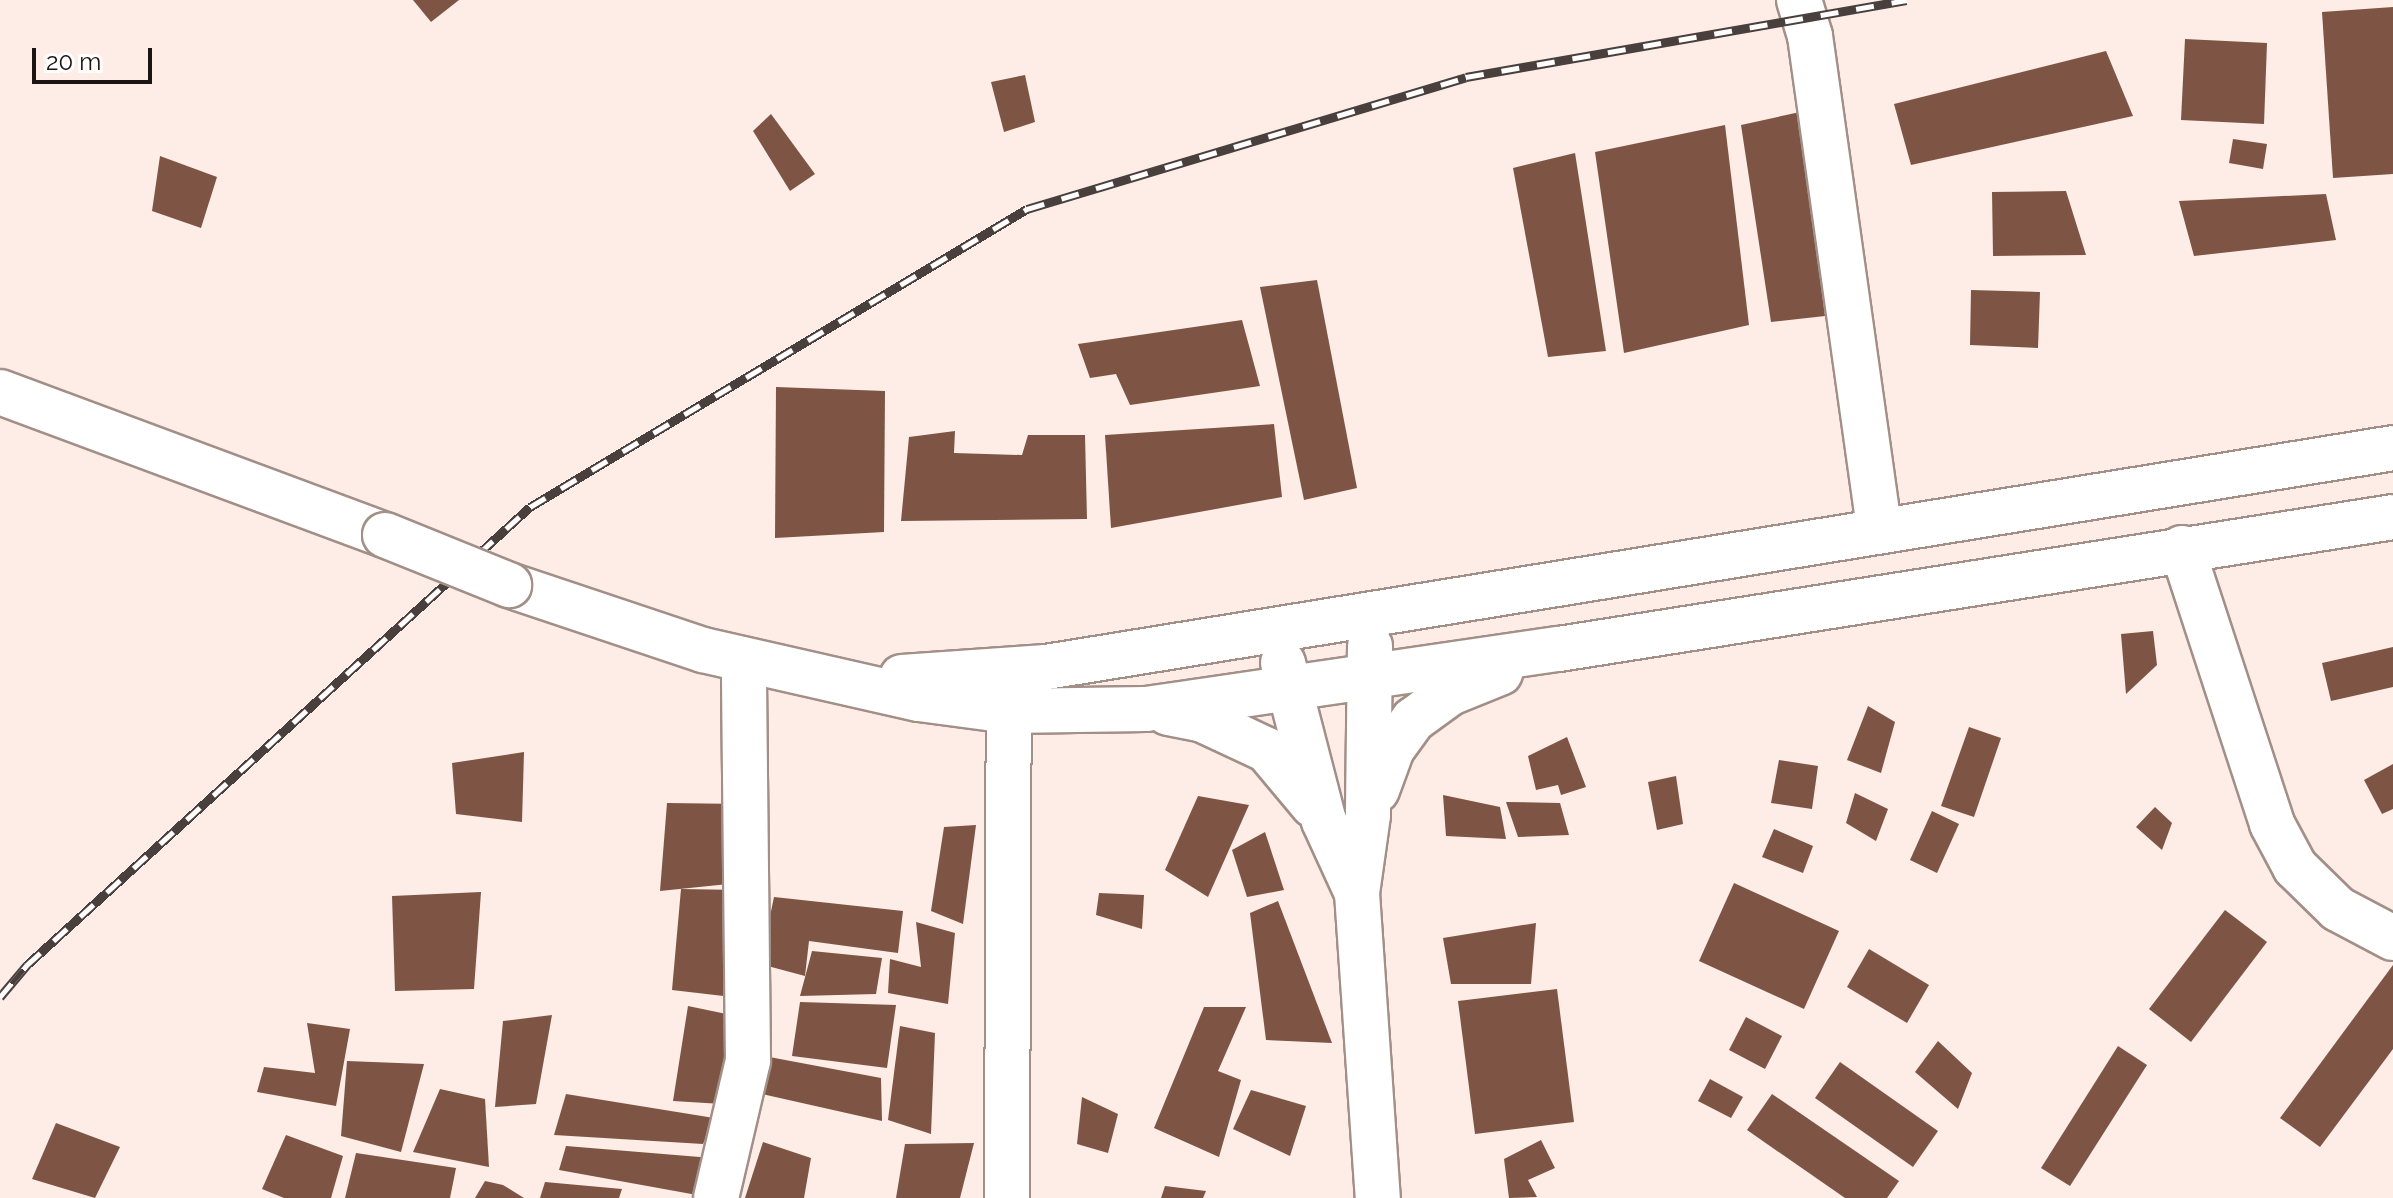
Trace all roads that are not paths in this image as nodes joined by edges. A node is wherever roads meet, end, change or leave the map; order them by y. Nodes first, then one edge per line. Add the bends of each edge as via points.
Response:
1 (1799, 0) edge
2 (0, 392) edge
3 (2393, 448) edge
4 (2393, 517) edge
5 (1880, 531) junction
6 (2182, 548) junction
7 (1366, 616) junction
8 (1277, 630) junction
9 (1559, 649) junction
10 (744, 660) junction
11 (832, 676) junction
12 (1373, 676) junction
13 (1287, 691) junction
14 (1146, 709) junction
15 (1009, 711) junction
16 (1368, 815) junction
17 (1324, 821) junction
18 (1357, 893) junction
19 (2393, 938) edge
20 (716, 1198) edge
21 (1007, 1198) edge
22 (1378, 1198) edge

1 - 5 main road via 1810,36
2 - 10 main road, bridge via 509,585
3 - 5 main road
4 - 6 main road
5 - 7 main road
6 - 9 main road
6 - 19 main road via 2272,824 2295,867 2338,909
7 - 8 main road
7 - 12 main road
8 - 11 main road via 1046,667 910,677
8 - 13 main road
9 - 12 main road
9 - 16 main road via 1450,693 1413,720 1392,749
10 - 11 main road
10 - 20 main road via 748,1061
11 - 15 main road via 919,699
12 - 13 main road
12 - 16 main road
13 - 14 main road
13 - 17 main road
14 - 15 main road
14 - 17 main road via 1203,720 1267,750
15 - 21 main road
16 - 18 main road
17 - 18 main road
18 - 22 main road

